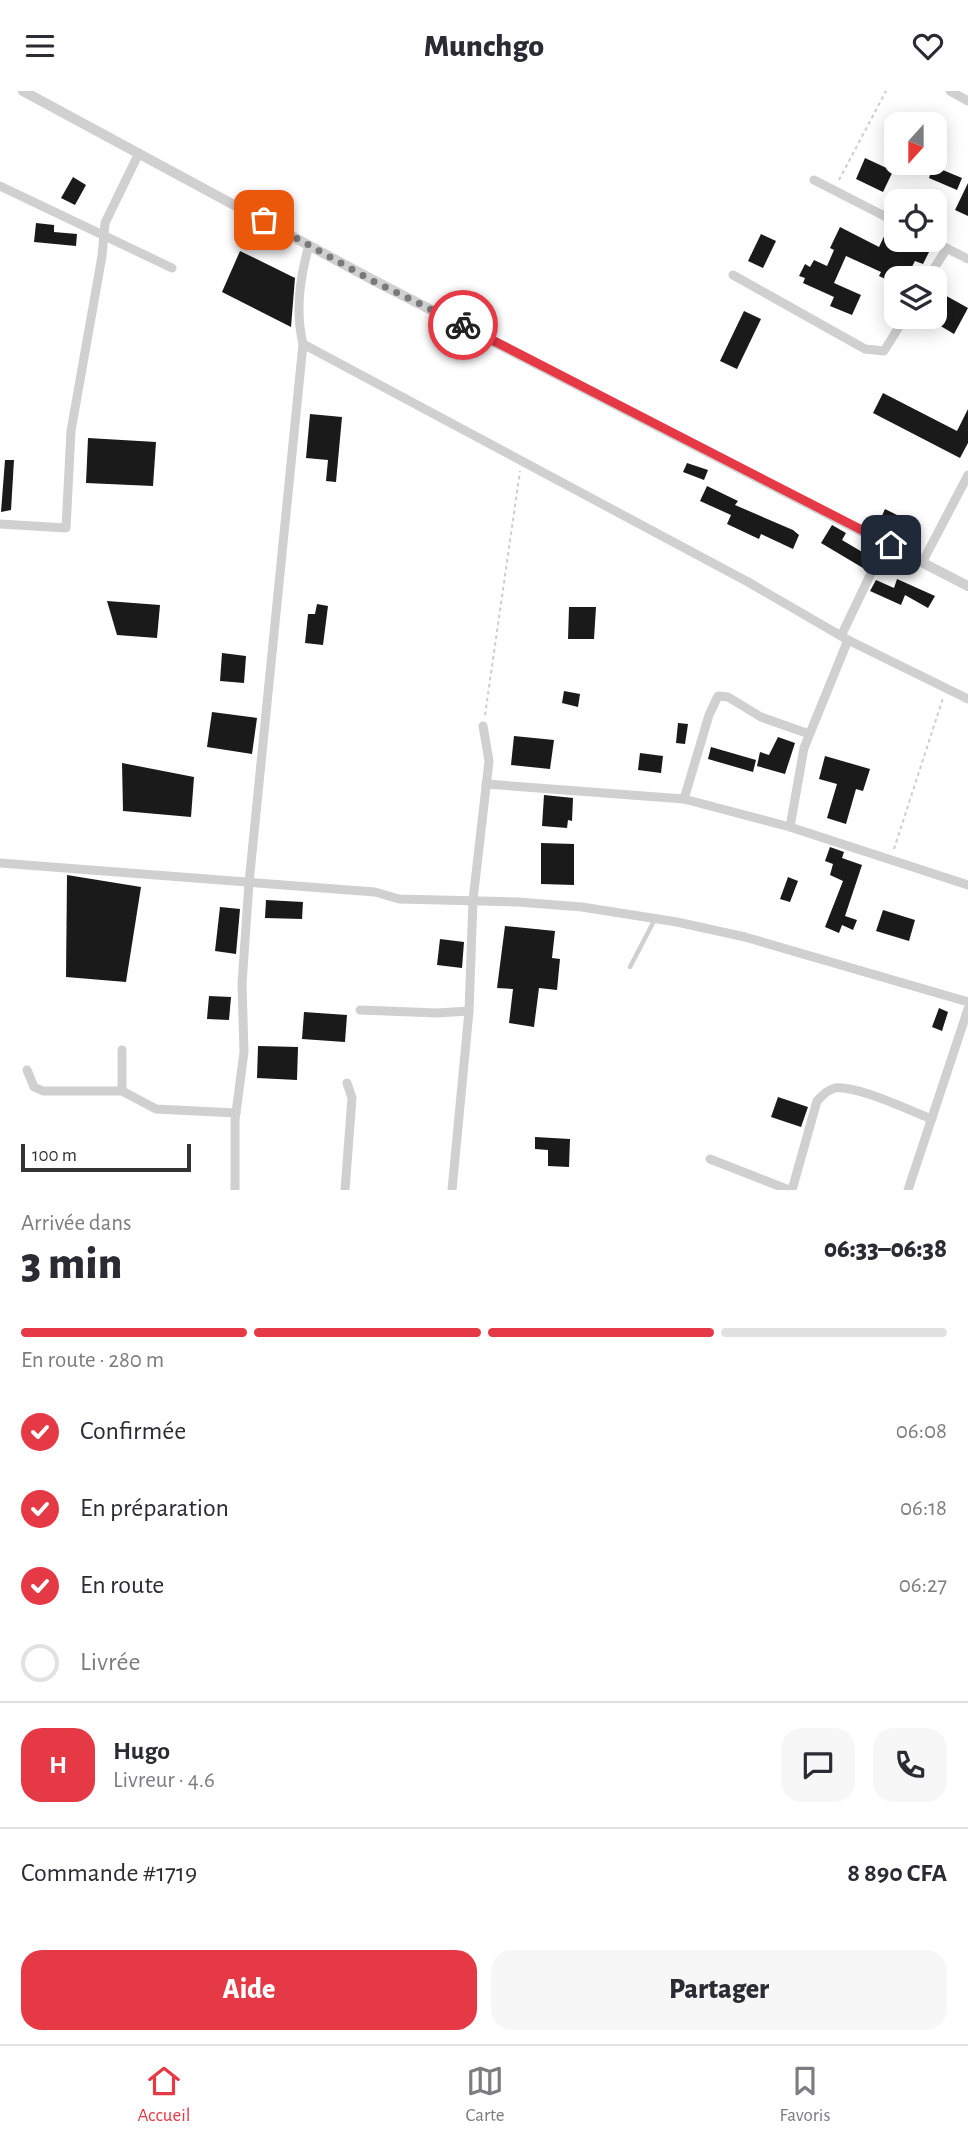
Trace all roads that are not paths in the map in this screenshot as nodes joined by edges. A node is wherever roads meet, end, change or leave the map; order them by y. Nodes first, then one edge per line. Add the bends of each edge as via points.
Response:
1 (23, 91) edge
2 (950, 91) edge
3 (968, 101) edge
4 (139, 153) junction
5 (814, 180) dead end
6 (0, 186) edge
7 (884, 216) edge
8 (104, 236) junction
9 (309, 244) junction
10 (947, 248) edge
11 (968, 260) edge
12 (172, 268) dead end
13 (733, 275) dead end
14 (898, 329) edge
15 (303, 344) junction
16 (968, 475) edge
17 (0, 524) edge
18 (886, 542) junction
19 (923, 561) junction
20 (968, 586) edge
21 (844, 638) junction
22 (968, 699) edge
23 (483, 726) road end
24 (809, 734) junction
25 (486, 784) junction
26 (684, 799) junction
27 (790, 827) junction
28 (0, 863) edge
29 (249, 883) junction
30 (968, 885) edge
31 (473, 900) junction
32 (655, 919) junction
33 (630, 967) dead end
34 (968, 1002) edge
35 (968, 1009) edge
36 (360, 1010) dead end
37 (468, 1011) junction
38 (122, 1050) dead end
39 (27, 1070) dead end
40 (347, 1083) dead end
41 (122, 1091) junction
42 (236, 1113) junction
43 (932, 1119) junction
44 (710, 1159) dead end
45 (235, 1190) edge
46 (345, 1190) edge
47 (452, 1190) edge
48 (790, 1190) edge
49 (908, 1190) edge

1 - 4 street
2 - 3 street
4 - 8 street via 105,223
4 - 9 street
5 - 7 street
6 - 8 street
8 - 12 street
8 - 17 street via 71,431 66,528
9 - 15 street via 300,282
9 - 18 street
10 - 11 street
13 - 14 street via 865,349 884,351
15 - 21 street
15 - 29 street
16 - 19 street
18 - 19 street
18 - 21 street
19 - 20 street
21 - 22 street
21 - 24 street
23 - 25 street via 489,761
24 - 26 street via 718,696
24 - 27 street
25 - 26 street
25 - 31 street
26 - 27 street
27 - 30 street
28 - 29 street
29 - 31 street via 375,892 399,899
29 - 42 street via 242,984 244,1052
31 - 32 street via 582,907
31 - 37 street
32 - 33 lane
32 - 34 street via 746,937
35 - 43 street
36 - 37 street
37 - 47 street
38 - 41 street
39 - 41 street via 34,1087 43,1091
40 - 46 street via 352,1098
41 - 42 street via 156,1109
42 - 45 street
43 - 48 street via 858,1092 827,1091 817,1101
43 - 49 street
44 - 48 street

